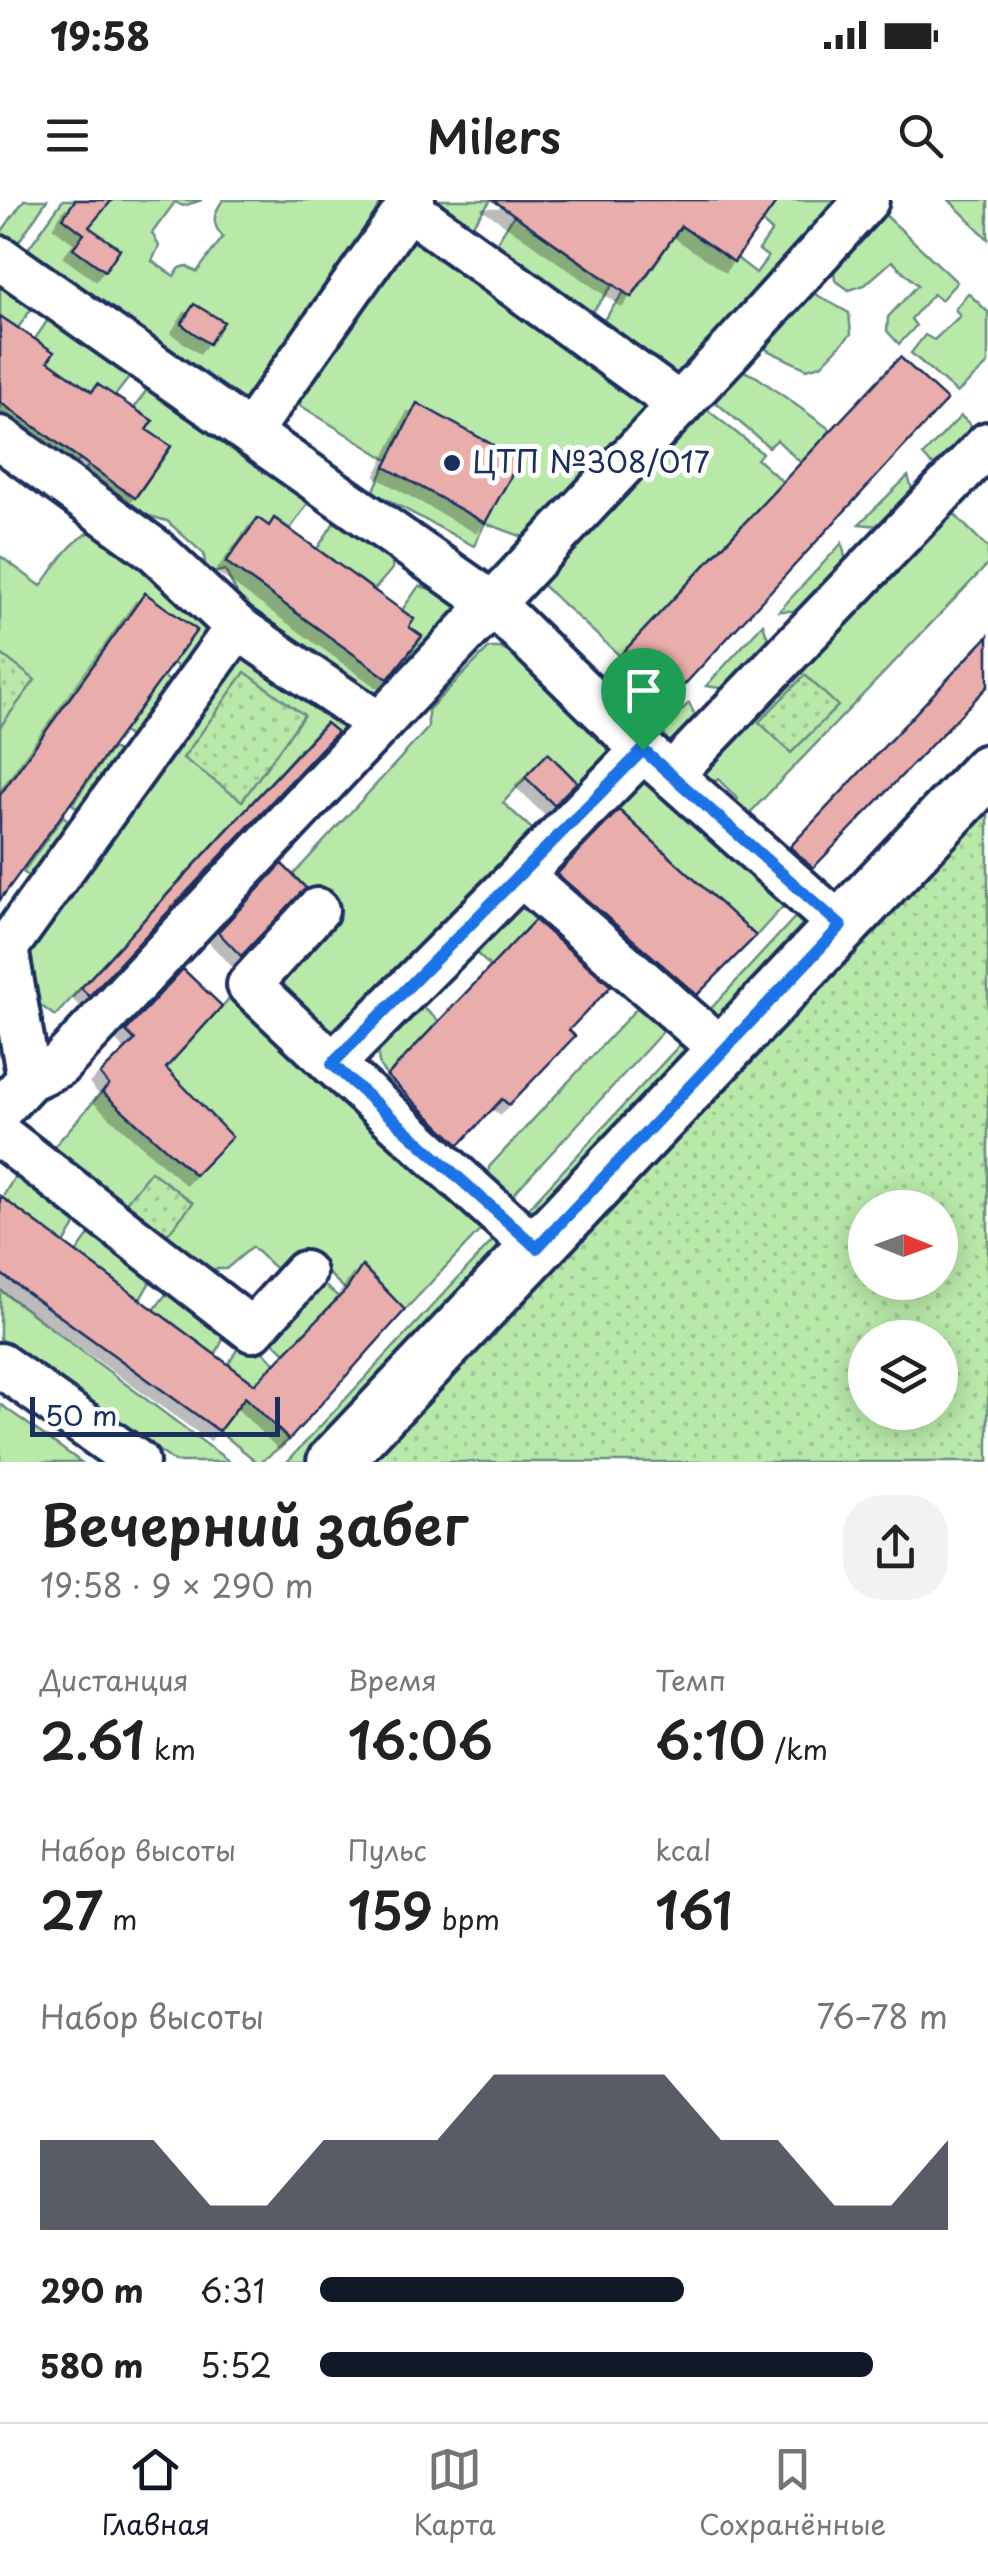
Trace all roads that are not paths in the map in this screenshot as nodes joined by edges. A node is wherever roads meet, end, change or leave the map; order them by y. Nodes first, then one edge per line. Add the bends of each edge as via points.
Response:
1 (867, 200) edge
2 (411, 204) edge
3 (0, 258) edge
4 (680, 405) junction
5 (250, 432) junction
6 (0, 438) edge
7 (988, 444) edge
8 (493, 604) junction
9 (237, 627) junction
10 (379, 724) junction
11 (657, 762) junction
12 (988, 771) edge
13 (521, 875) junction
14 (317, 910) dead end
15 (841, 926) junction
16 (722, 1052) junction
17 (332, 1064) junction
18 (14, 1068) edge
19 (0, 1110) edge
20 (0, 1134) edge
21 (537, 1248) junction
22 (304, 1273) dead end
23 (0, 1366) edge
24 (137, 1462) edge
25 (334, 1462) edge

1 - 4 street
2 - 4 street
2 - 5 street
3 - 5 street
4 - 8 street
5 - 8 street
6 - 9 street via 156,552
7 - 11 street
8 - 10 street
8 - 11 street
9 - 10 street
9 - 18 street via 6,948
10 - 18 street via 59,1065
11 - 13 street
11 - 15 street
12 - 15 main road
13 - 16 street
13 - 17 street
14 - 17 street via 249,986
15 - 16 main road
16 - 21 main road
17 - 21 street
18 - 19 street
20 - 22 street via 252,1330
21 - 25 main road
23 - 24 street

